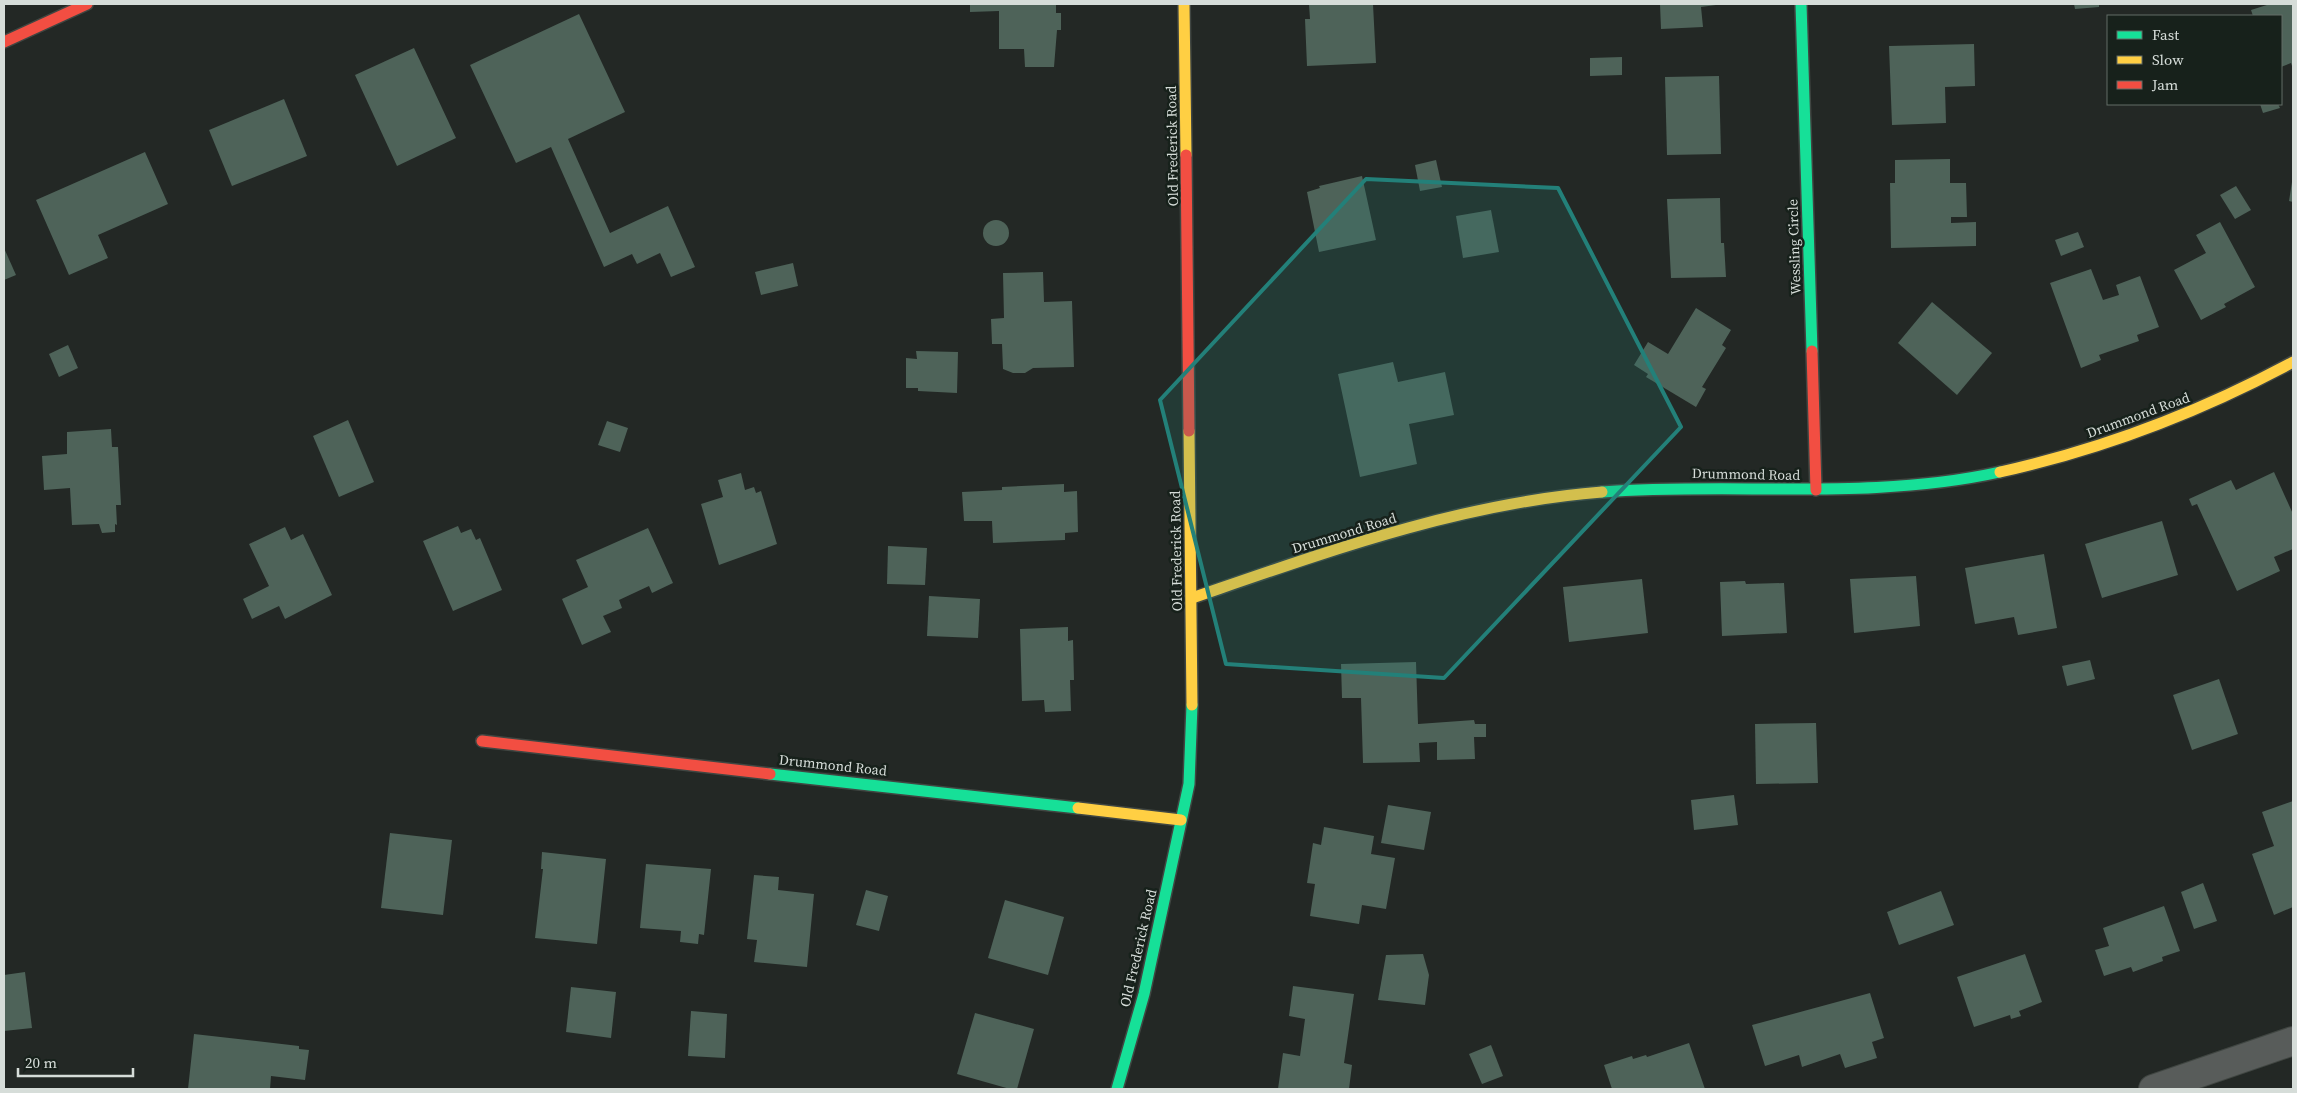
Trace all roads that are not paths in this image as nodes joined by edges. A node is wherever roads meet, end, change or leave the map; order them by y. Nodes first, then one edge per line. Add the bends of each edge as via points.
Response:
1 (87, 4) edge
2 (1184, 4) edge
3 (1801, 4) edge
4 (4, 42) edge
5 (2293, 362) edge
6 (1816, 490) junction
7 (1192, 598) junction
8 (482, 741) dead end
9 (1182, 820) junction
10 (2293, 1041) edge
11 (1117, 1089) edge
12 (2153, 1089) edge

1 - 4 street
2 - 7 street, Old Frederick Road
3 - 6 street, Wessling Circle
5 - 6 street, Drummond Road via 2250,386 2169,422 2081,451 1990,474 1912,486
6 - 7 street, Drummond Road via 1652,488 1575,494 1484,508 1365,541
7 - 9 street, Old Frederick Road via 1192,730
8 - 9 street, Drummond Road
9 - 11 street, Old Frederick Road via 1144,994
10 - 12 street

